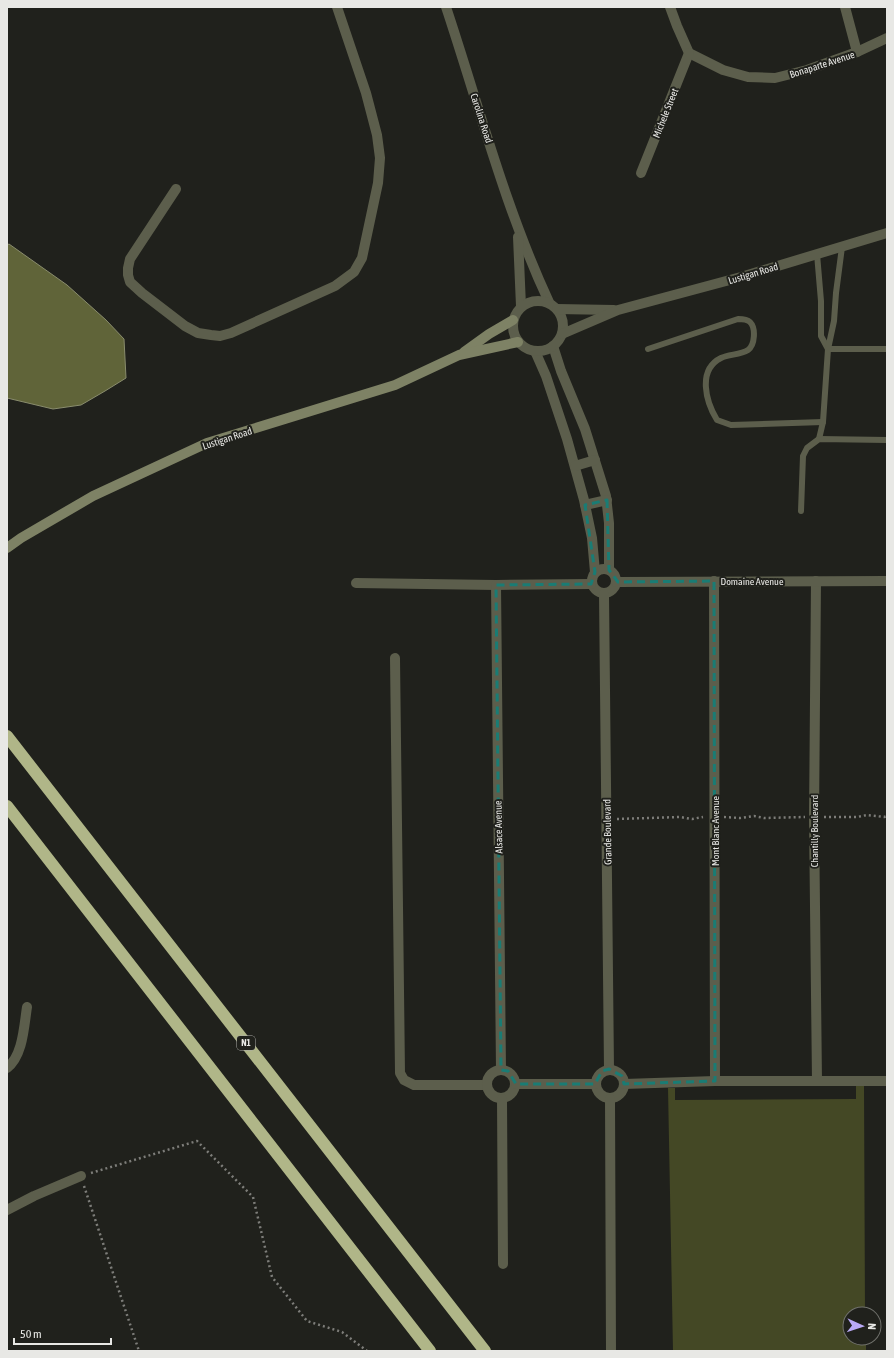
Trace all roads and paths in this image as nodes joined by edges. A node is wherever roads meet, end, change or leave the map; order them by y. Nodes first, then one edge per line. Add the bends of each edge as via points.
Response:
1 (337, 7) edge
2 (446, 7) edge
3 (670, 7) edge
4 (845, 7) edge
5 (887, 38) edge
6 (857, 52) junction
7 (689, 53) junction
8 (641, 173) dead end
9 (176, 189) dead end
10 (518, 229) junction
11 (887, 233) edge
12 (842, 247) junction
13 (817, 254) junction
14 (553, 305) junction
15 (520, 306) junction
16 (618, 310) junction
17 (513, 320) junction
18 (562, 334) junction
19 (518, 342) junction
20 (553, 346) junction
21 (648, 349) dead end
22 (828, 349) junction
23 (887, 349) edge
24 (535, 351) junction
25 (459, 355) junction
26 (823, 422) junction
27 (819, 439) junction
28 (887, 440) edge
29 (595, 460) junction
30 (575, 466) junction
31 (606, 500) junction
32 (585, 505) junction
33 (801, 511) dead end
34 (7, 548) edge
35 (609, 570) junction
36 (595, 572) junction
37 (714, 581) junction
38 (816, 581) junction
39 (887, 581) edge
40 (616, 582) junction
41 (356, 583) dead end
42 (591, 584) junction
43 (496, 585) junction
44 (604, 594) junction
45 (395, 658) dead end
46 (7, 736) edge
47 (7, 806) edge
48 (887, 816) edge
49 (715, 817) junction
50 (814, 817) junction
51 (606, 818) junction
52 (27, 1007) dead end
53 (7, 1068) edge
54 (609, 1069) junction
55 (501, 1070) junction
56 (714, 1081) junction
57 (817, 1081) junction
58 (887, 1081) edge
59 (516, 1084) junction
60 (595, 1084) junction
61 (624, 1084) junction
62 (487, 1085) junction
63 (502, 1099) junction
64 (610, 1099) junction
65 (81, 1176) junction
66 (7, 1210) edge
67 (503, 1264) dead end
68 (139, 1351) edge
69 (367, 1351) edge
70 (430, 1351) edge
71 (485, 1351) edge
72 (611, 1351) edge

1 - 9 street via 366,94 380,158 378,183 362,258 354,272 335,286 231,333 220,336 198,332 185,326 137,289 130,282 128,274 130,260
2 - 10 street, Carolina Road
3 - 7 street
4 - 6 street
5 - 6 street, Bonaparte Avenue
6 - 7 street, Bonaparte Avenue via 807,70 775,78 748,77 723,70
7 - 8 street, Michele Street
10 - 14 street, Carolina Road via 534,271
10 - 15 street, Carolina Road
11 - 12 street, Lustigan Road
12 - 13 street, Lustigan Road
12 - 22 lane via 834,321
13 - 16 street, Lustigan Road
13 - 22 lane via 822,336
14 - 15 street via 542,300 534,300
14 - 16 street, Lustigan Road
14 - 18 street via 563,321
15 - 17 street
16 - 18 street, Lustigan Road
17 - 19 street via 512,328
17 - 25 main road, Lustigan Road
18 - 20 street
19 - 24 street via 525,348
19 - 25 main road, Lustigan Road
20 - 24 street
20 - 29 street
21 - 26 lane via 738,319 750,321 754,338 752,346 748,350 716,360 705,379 707,398 717,420 731,425
22 - 23 lane
22 - 26 lane
24 - 30 street via 546,376
25 - 34 main road, Lustigan Road via 395,385 206,443 93,496
26 - 27 lane
27 - 28 lane
27 - 33 lane via 806,448 803,456
29 - 30 street
29 - 31 street
30 - 32 street
31 - 32 street
31 - 35 street via 609,523
32 - 36 street via 592,538
35 - 36 street via 601,569
35 - 40 street
36 - 42 street
37 - 38 street, Domaine Avenue
37 - 40 street, Domaine Avenue
37 - 49 street, Mont Blanc Avenue
38 - 39 street, Domaine Avenue
38 - 50 street, Chantilly Boulevard
40 - 44 street via 612,591
41 - 43 street
42 - 43 street
42 - 44 street via 598,593
43 - 55 street, Alsace Avenue
44 - 51 street, Grande Boulevard
45 - 62 street via 400,1072 404,1080 414,1085
46 - 71 highway, N1
47 - 70 highway
48 - 50 path
49 - 50 path
49 - 51 path
49 - 56 street, Mont Blanc Avenue
50 - 57 street, Chantilly Boulevard
51 - 54 street, Grande Boulevard
52 - 53 street via 19,1050 16,1059
54 - 60 street via 602,1071
54 - 61 street via 617,1071 622,1076
55 - 59 street via 508,1071
55 - 62 street via 488,1077
56 - 57 street
56 - 61 street
57 - 58 street
59 - 60 street
59 - 63 street via 514,1092
60 - 64 street via 597,1092 602,1097
61 - 64 street via 622,1091
62 - 63 street via 494,1098
63 - 67 street
64 - 72 street
65 - 66 street
65 - 68 path
65 - 69 path via 197,1141 253,1197 272,1277 307,1321 342,1332

